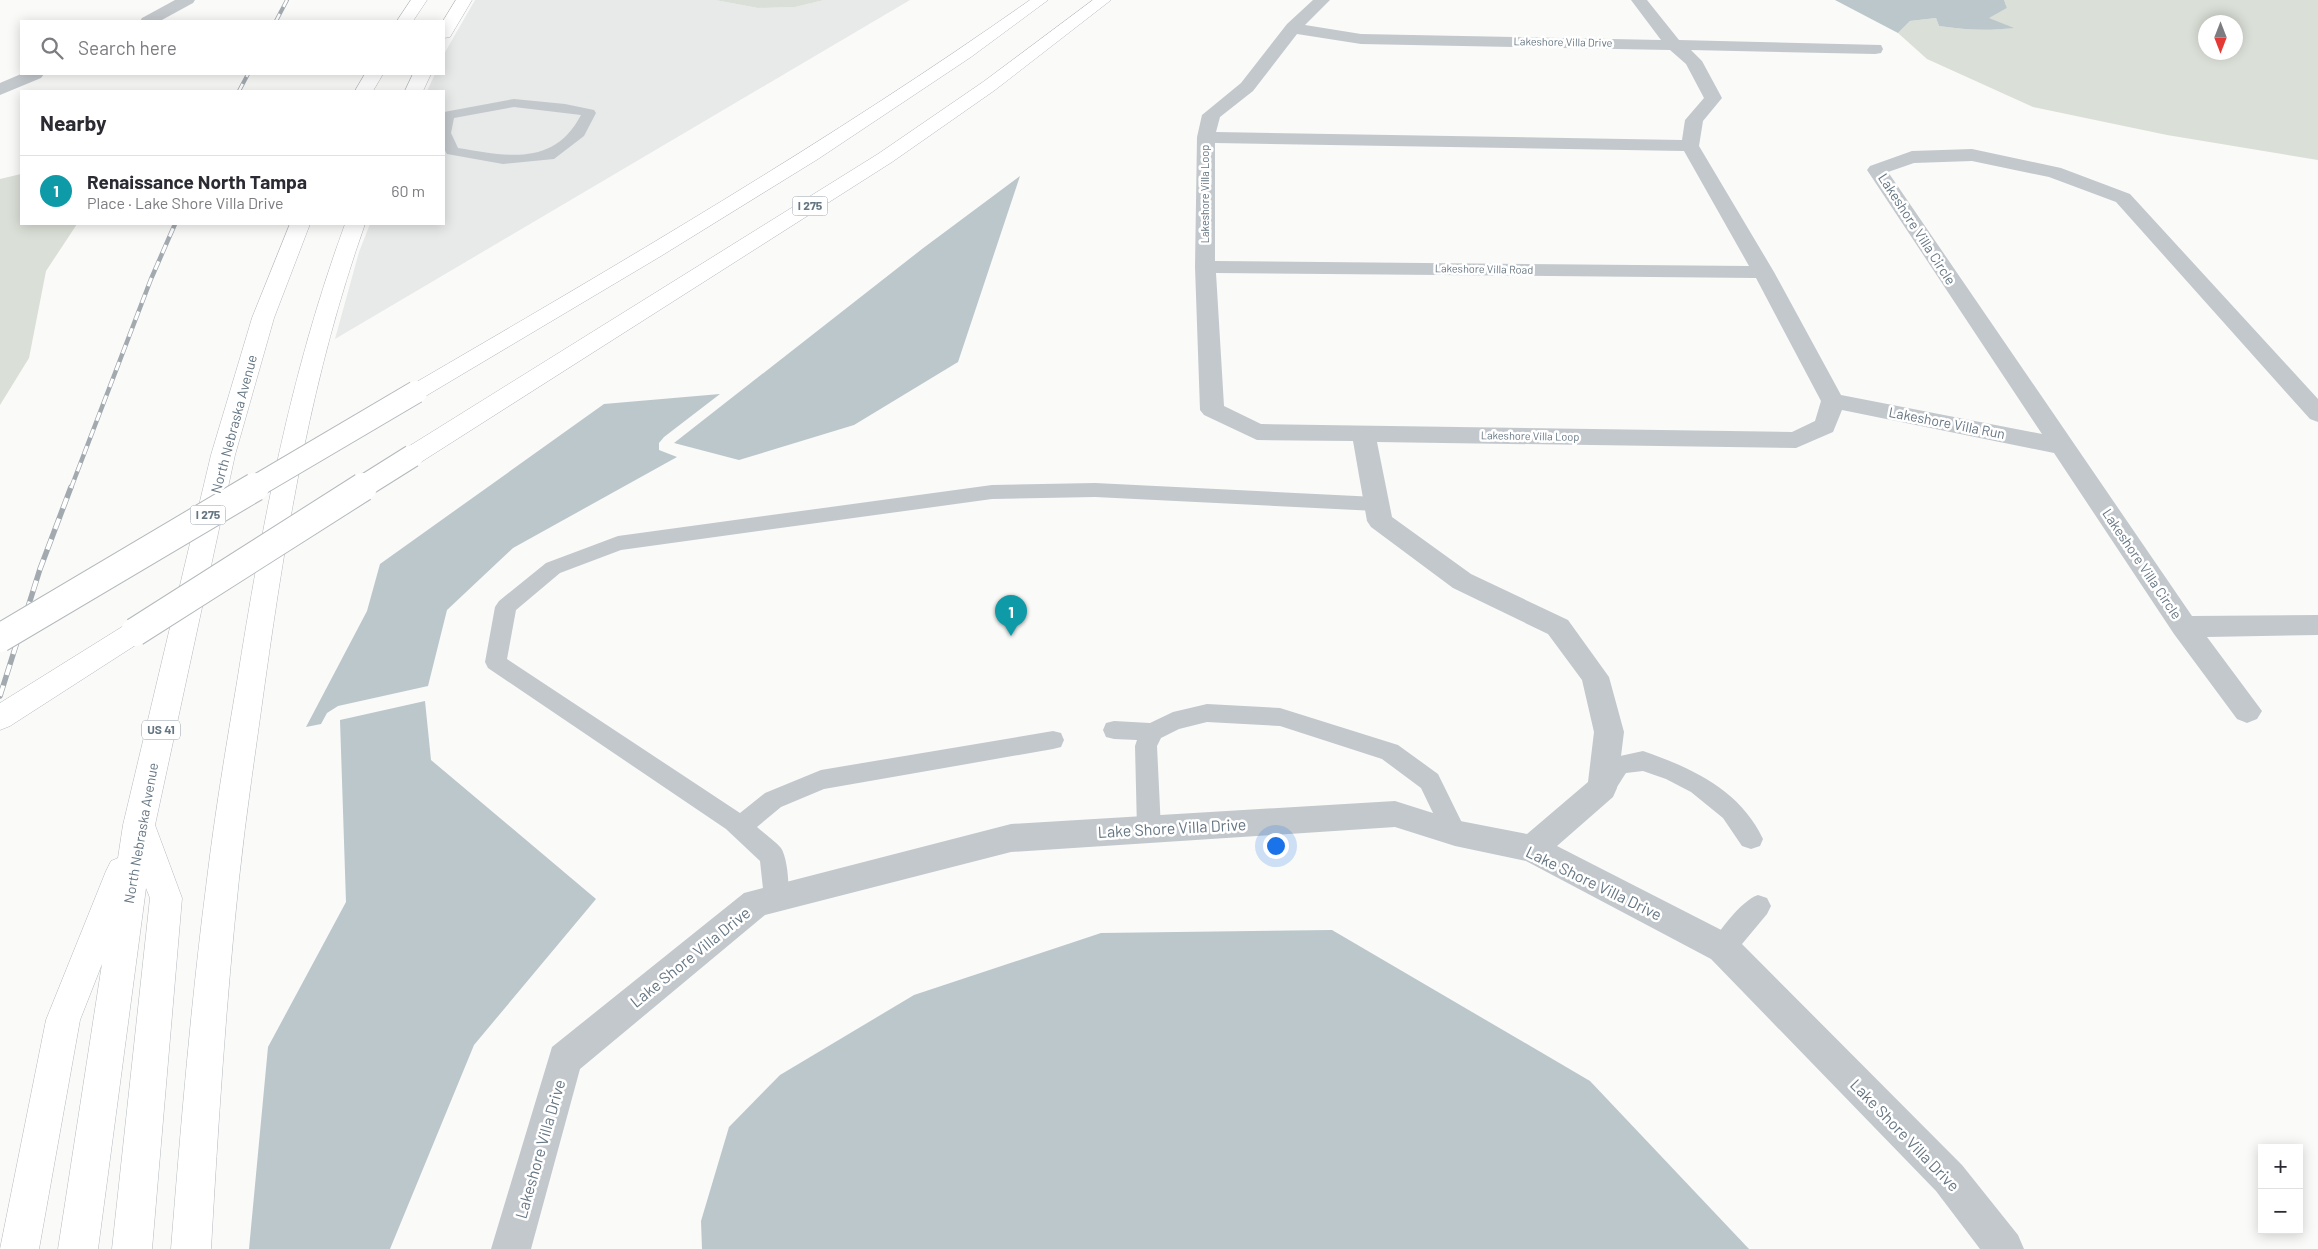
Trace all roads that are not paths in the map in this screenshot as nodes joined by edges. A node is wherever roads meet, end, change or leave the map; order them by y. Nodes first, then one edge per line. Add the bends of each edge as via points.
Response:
1 (187, 0) edge
2 (419, 0) edge
3 (464, 0) edge
4 (1040, 0) edge
5 (1103, 0) edge
6 (1322, 0) edge
7 (1639, 0) edge
8 (150, 20) edge
9 (406, 20) edge
10 (1293, 28) junction
11 (445, 31) edge
12 (1673, 44) junction
13 (1875, 49) dead end
14 (33, 75) edge
15 (373, 75) edge
16 (422, 75) edge
17 (0, 90) edge
18 (365, 90) edge
19 (414, 90) edge
20 (445, 116) edge
21 (445, 135) edge
22 (1206, 136) junction
23 (1690, 146) junction
24 (300, 225) edge
25 (355, 225) edge
26 (1205, 267) junction
27 (1763, 272) junction
28 (1833, 401) junction
29 (2318, 414) edge
30 (1363, 433) junction
31 (2061, 446) junction
32 (1376, 504) junction
33 (2318, 625) edge
34 (2184, 627) junction
35 (0, 638) edge
36 (2246, 712) dead end
37 (0, 718) edge
38 (1114, 730) dead end
39 (1153, 732) junction
40 (1054, 740) dead end
41 (1602, 788) junction
42 (139, 825) junction
43 (740, 827) junction
44 (1149, 829) junction
45 (1455, 833) junction
46 (1750, 839) dead end
47 (1532, 850) junction
48 (777, 898) junction
49 (1758, 906) dead end
50 (1723, 948) junction
51 (573, 1052) joint
52 (19, 1249) edge
53 (78, 1249) edge
54 (132, 1249) edge
55 (191, 1249) edge
56 (512, 1249) edge
57 (2004, 1249) edge

1 - 8 street
2 - 9 main road
3 - 11 main road
4 - 35 main road, I 275, bridge via 870,118 753,190
5 - 37 main road, I 275, bridge via 990,86 885,158
6 - 10 street
7 - 12 street
10 - 12 street, Lakeshore Villa Drive via 1361,39
10 - 22 street, Lakeshore Villa Loop via 1247,87 1211,115
12 - 13 street, Lakeshore Villa Drive
12 - 23 street via 1693,61 1713,98 1694,120
14 - 17 street
15 - 18 main road
16 - 19 main road
20 - 21 lane via 514,103 589,114 580,133 549,156 503,160 452,151
22 - 23 street
22 - 26 street, Lakeshore Villa Loop
23 - 27 street
24 - 42 main road, North Nebraska Avenue / US 41 via 263,318 223,455
25 - 55 main road via 314,353 288,465 263,603 229,828 201,1102
26 - 27 street, Lakeshore Villa Road
26 - 30 street, Lakeshore Villa Loop via 1212,410 1257,432
27 - 28 street
28 - 30 street, Lakeshore Villa Loop via 1824,426 1796,440
28 - 31 street, Lakeshore Villa Run
29 - 31 street, Lakeshore Villa Circle via 2123,198 2054,172 1972,155 1912,157 1877,170
30 - 32 street
31 - 34 street, Lakeshore Villa Circle
32 - 41 street via 1380,521 1462,581 1558,626 1595,677 1609,732
32 - 43 lane via 1095,490 992,492 618,543 553,568 506,607 496,662
33 - 34 street
34 - 36 street, Lakeshore Villa Circle
38 - 39 lane
39 - 44 lane via 1146,746
39 - 45 lane via 1173,721 1207,713 1280,717 1390,752 1430,781
40 - 43 lane via 821,780 773,800
41 - 46 lane via 1619,765 1643,761 1699,785 1731,811
41 - 47 street
42 - 52 main road via 63,1020
42 - 53 main road, North Nebraska Avenue / US 41
42 - 54 main road via 166,898
43 - 48 lane via 772,856
44 - 45 street, Lake Shore Villa Drive via 1395,814
44 - 48 street, Lake Shore Villa Drive via 1011,838
45 - 47 street, Lake Shore Villa Drive
47 - 50 street, Lake Shore Villa Drive
48 - 51 street, Lake Shore Villa Drive via 756,903
49 - 50 lane
50 - 57 street, Lake Shore Villa Drive via 1949,1178
51 - 56 street, Lakeshore Villa Drive via 565,1059

